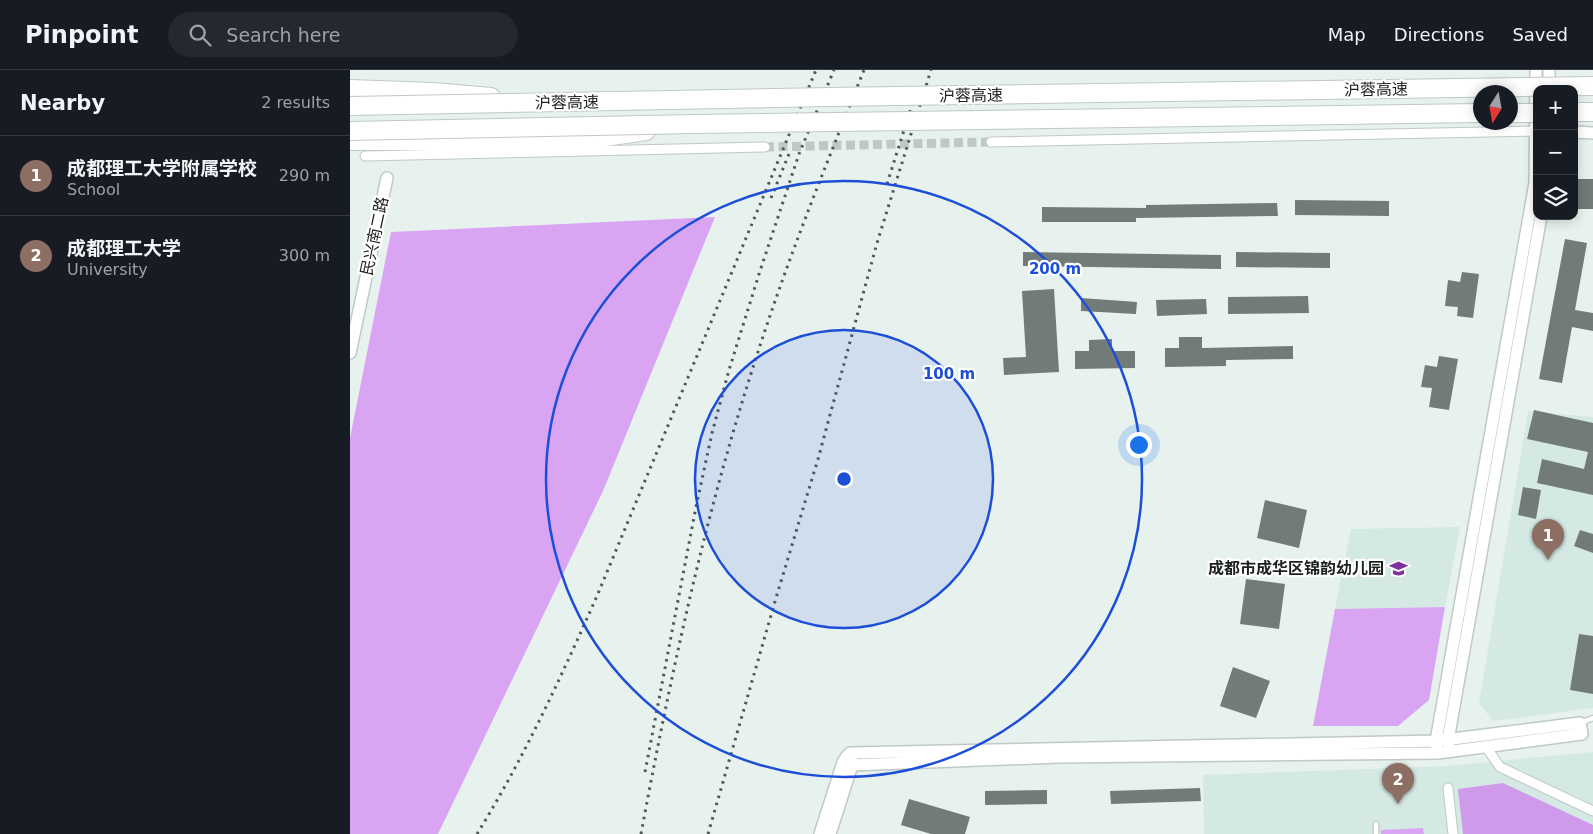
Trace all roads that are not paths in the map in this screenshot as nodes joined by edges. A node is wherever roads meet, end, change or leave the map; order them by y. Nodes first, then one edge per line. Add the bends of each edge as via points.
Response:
1 (1536, 70) edge
2 (1549, 70) edge
3 (1549, 85) edge
4 (1593, 86) edge
5 (350, 89) edge
6 (546, 103) junction
7 (350, 106) edge
8 (1533, 112) edge
9 (1578, 112) edge
10 (1593, 112) edge
11 (1473, 113) edge
12 (1518, 113) edge
13 (694, 124) junction
14 (1536, 130) edge
15 (350, 131) edge
16 (1533, 131) edge
17 (1578, 132) edge
18 (1593, 133) edge
19 (350, 141) edge
20 (991, 142) tunnel mouth
21 (765, 146) tunnel mouth
22 (365, 156) dead end
23 (1534, 175) edge
24 (387, 178) dead end
25 (1540, 220) edge
26 (350, 353) edge
27 (1593, 718) edge
28 (1580, 722) junction
29 (1443, 746) junction
30 (1486, 747) junction
31 (848, 760) junction
32 (1448, 788) dead end
33 (1593, 811) edge
34 (1376, 824) dead end
35 (820, 834) edge
36 (830, 834) edge
37 (1376, 834) edge
38 (1452, 834) edge

1 - 14 street
2 - 3 street
4 - 6 highway, 沪蓉高速, bridge
5 - 6 highway, bridge via 433,92
6 - 7 highway, 沪蓉高速, bridge
8 - 12 highway, bridge
9 - 10 highway
11 - 13 highway, 沪蓉高速, bridge
13 - 15 highway, 沪蓉高速, bridge
13 - 19 highway, bridge via 578,141
16 - 20 street
17 - 18 street
21 - 22 street
23 - 29 street
24 - 26 street, 民兴南二路
25 - 29 street
27 - 28 lane
28 - 29 street
28 - 30 street via 1582,734
29 - 30 street
29 - 31 street
30 - 33 street via 1500,767
31 - 35 street
31 - 36 street
32 - 38 street
34 - 37 lane

